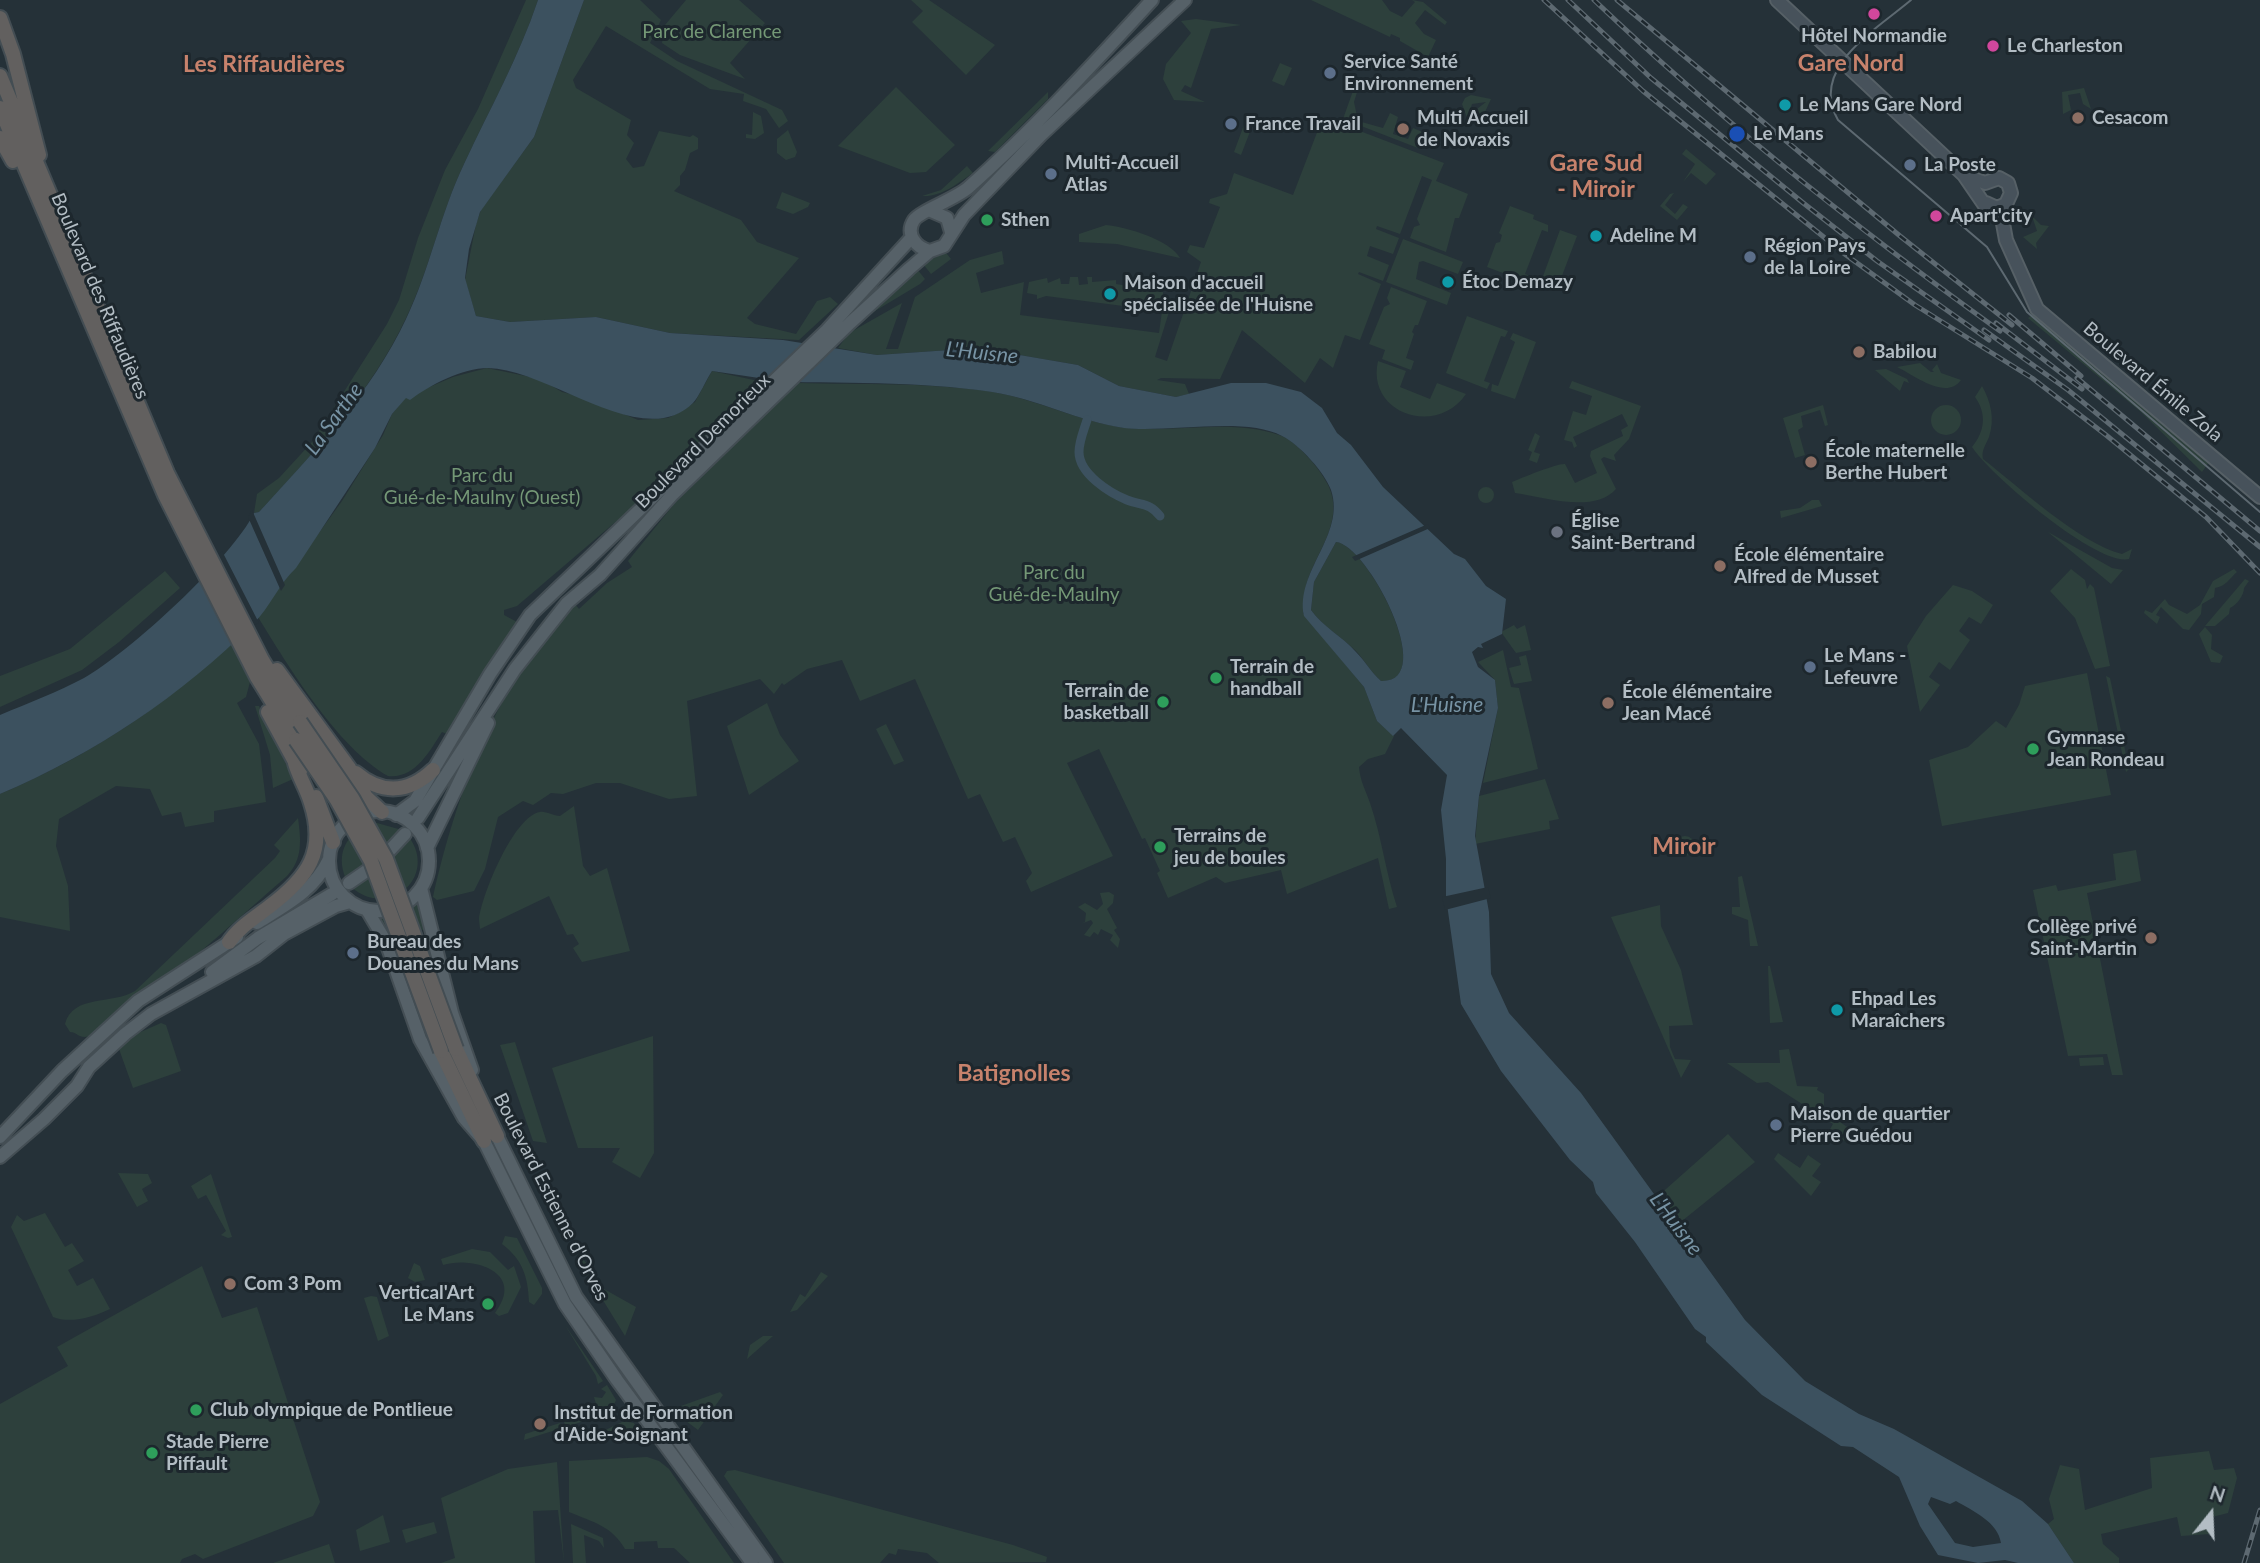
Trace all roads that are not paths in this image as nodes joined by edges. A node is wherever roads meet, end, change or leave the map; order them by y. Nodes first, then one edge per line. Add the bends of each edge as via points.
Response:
1 (1152, 0) edge
2 (1185, 0) edge
3 (1777, 0) edge
4 (0, 18) edge
5 (0, 76) edge
6 (4, 108) edge
7 (0, 138) edge
8 (1964, 175) junction
9 (1985, 183) junction
10 (40, 189) junction
11 (1984, 200) junction
12 (2000, 207) junction
13 (931, 211) junction
14 (951, 232) junction
15 (912, 237) junction
16 (2006, 240) junction
17 (930, 251) junction
18 (747, 415) junction
19 (2260, 497) edge
20 (252, 654) junction
21 (263, 674) junction
22 (277, 697) junction
23 (478, 717) junction
24 (466, 739) junction
25 (295, 762) junction
26 (349, 768) junction
27 (433, 770) junction
28 (389, 813) junction
29 (418, 818) tunnel mouth
30 (405, 834) tunnel mouth
31 (333, 842) junction
32 (427, 848) junction
33 (329, 859) junction
34 (349, 883) tunnel mouth
35 (421, 888) junction
36 (332, 894) tunnel mouth
37 (350, 902) junction
38 (367, 910) junction
39 (258, 938) junction
40 (229, 942) junction
41 (244, 962) junction
42 (217, 969) junction
43 (179, 974) junction
44 (151, 1014) junction
45 (448, 1050) junction
46 (490, 1120) junction
47 (0, 1137) edge
48 (490, 1138) junction
49 (0, 1157) edge
50 (752, 1563) edge
51 (766, 1563) edge

1 - 13 main road, Boulevard Demorieux via 988,170
2 - 14 main road, Boulevard Demorieux via 1041,135
3 - 8 main road
4 - 10 highway via 34,130
5 - 6 highway, Boulevard des Riffaudières
6 - 10 highway, Boulevard des Riffaudières
7 - 10 highway
8 - 9 main road
8 - 11 main road
9 - 11 main road
9 - 12 main road via 1997,178 2009,186 2009,200
10 - 20 highway, Boulevard des Riffaudières via 169,489
11 - 12 main road
11 - 16 main road
12 - 16 main road
13 - 14 main road via 947,218
13 - 15 main road, Boulevard Demorieux via 914,220
14 - 17 main road, Boulevard Demorieux via 944,246
15 - 17 main road
15 - 18 main road, Boulevard Demorieux
16 - 19 main road, Boulevard Émile Zola via 2040,313
17 - 18 main road, Boulevard Demorieux
18 - 23 main road, Boulevard Demorieux via 608,567 567,603
18 - 23 main road, Boulevard Demorieux via 602,543 522,626
20 - 21 highway
20 - 21 highway
21 - 22 highway
22 - 25 highway
22 - 26 highway
22 - 45 highway, bridge via 296,740 371,861
22 - 45 highway, bridge via 300,722 352,798 386,859
23 - 24 main road
23 - 24 main road
24 - 27 main road
24 - 29 main road
24 - 32 main road
25 - 31 highway via 325,816
25 - 40 highway via 313,811 317,837 313,857 299,883
26 - 27 highway via 374,786 394,789 410,787
26 - 28 highway via 366,797
27 - 28 main road via 415,801
28 - 31 main road via 353,819
28 - 32 main road via 416,829
30 - 34 main road via 378,863
31 - 33 main road
32 - 35 main road via 428,869
33 - 37 main road via 334,883
33 - 40 main road via 308,890
35 - 38 main road via 396,908
35 - 46 main road via 452,1013
36 - 39 main road
37 - 38 main road
37 - 41 main road via 284,934
38 - 48 main road via 386,942 420,1039 464,1118
39 - 42 main road
39 - 43 main road
40 - 43 main road
41 - 42 main road
41 - 44 main road
42 - 44 main road via 156,1006
43 - 47 main road via 138,1001
44 - 49 main road via 98,1059 44,1119
45 - 46 highway, Boulevard Estienne d'Orves
45 - 48 highway, Boulevard Estienne d'Orves
46 - 48 highway, Boulevard Estienne d'Orves
48 - 50 main road, Boulevard Estienne d'Orves via 565,1304
48 - 51 main road, Boulevard Estienne d'Orves via 576,1297

